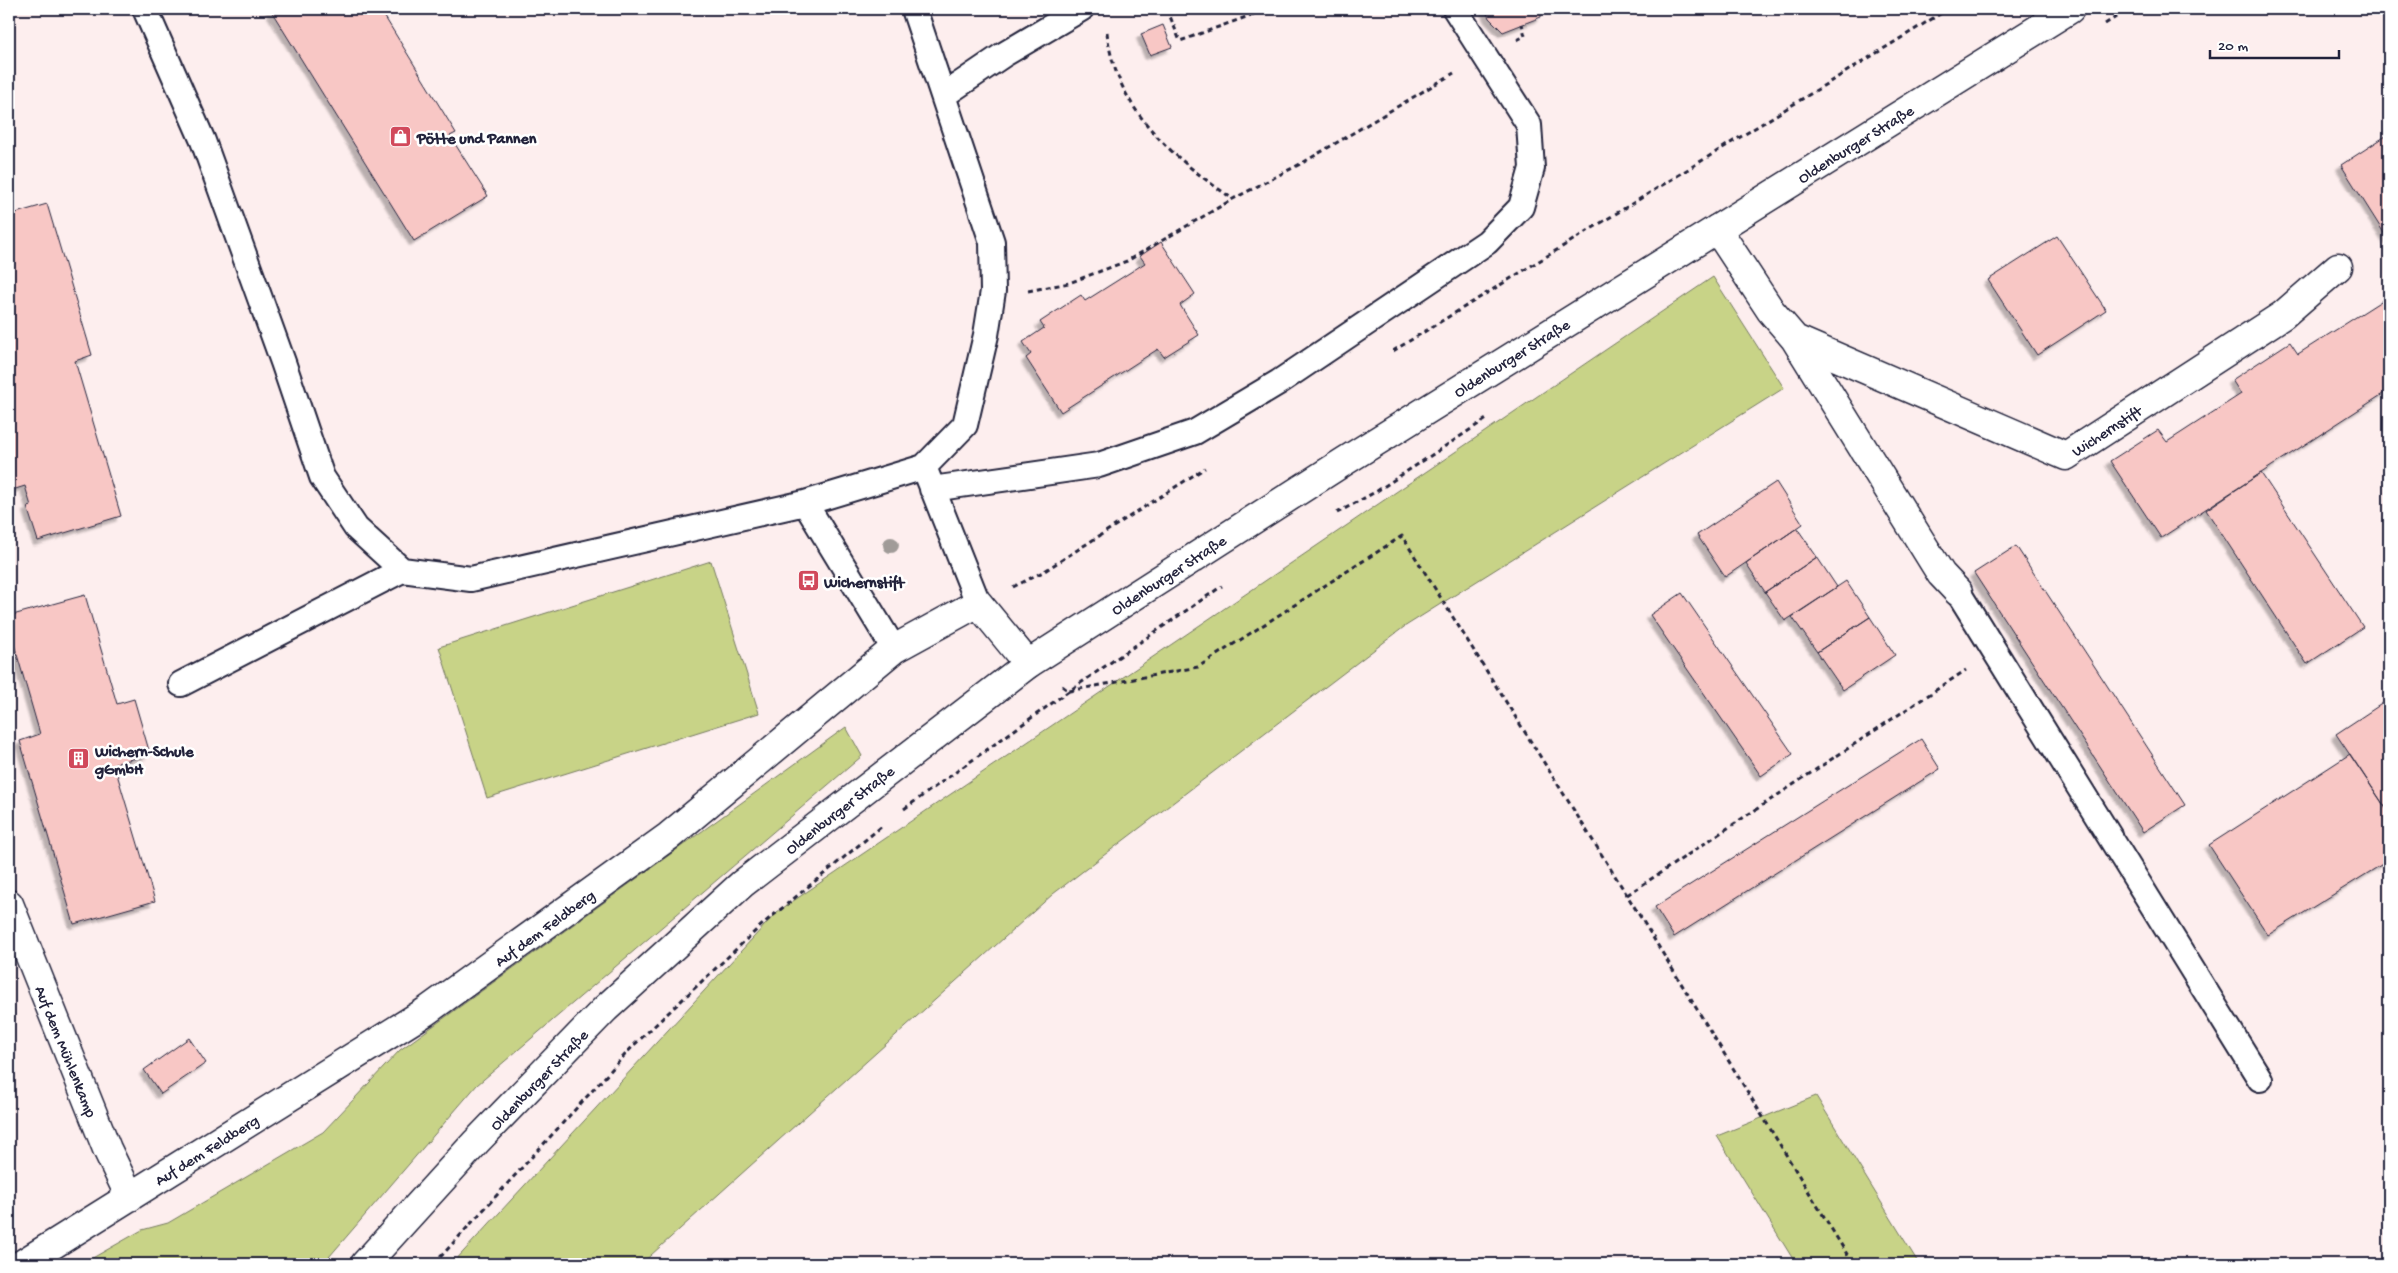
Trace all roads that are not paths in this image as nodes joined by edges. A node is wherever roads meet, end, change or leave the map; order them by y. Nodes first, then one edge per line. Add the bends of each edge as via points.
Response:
1 (145, 9) edge
2 (914, 9) edge
3 (1081, 9) edge
4 (1455, 9) edge
5 (2070, 9) edge
6 (944, 95) junction
7 (1717, 229) junction
8 (2338, 267) dead end
9 (1795, 339) junction
10 (924, 467) junction
11 (932, 489) junction
12 (804, 503) junction
13 (402, 570) junction
14 (1958, 592) joint
15 (978, 603) junction
16 (894, 649) junction
17 (1028, 664) junction
18 (181, 684) dead end
19 (9, 904) edge
20 (2260, 1079) dead end
21 (130, 1197) junction
22 (22, 1264) edge
23 (365, 1264) edge

1 - 13 lane via 202,141 322,477 356,528
2 - 6 lane
3 - 6 lane via 1003,55
4 - 11 lane via 1529,125 1532,168 1521,207 1487,242 1279,382 1195,432 1099,465
5 - 7 street, Oldenburger Straße
6 - 10 lane via 992,242 992,290 986,335 965,425
7 - 9 street, Wichernstift via 1771,311
7 - 17 street, Oldenburger Straße
8 - 9 street, Wichernstift via 2283,315 2066,456
9 - 14 street, Wichernstift via 1941,574
10 - 11 lane
10 - 12 lane
11 - 15 lane
12 - 13 lane via 471,579
12 - 16 lane
13 - 18 lane
14 - 20 lane
15 - 16 street, Auf dem Feldberg
15 - 17 street
16 - 21 street, Auf dem Feldberg via 669,836 425,1012
17 - 23 street, Oldenburger Straße via 735,891 605,1009 476,1142
19 - 21 street, Auf dem Mühlenkamp via 107,1150
21 - 22 street, Auf dem Feldberg

